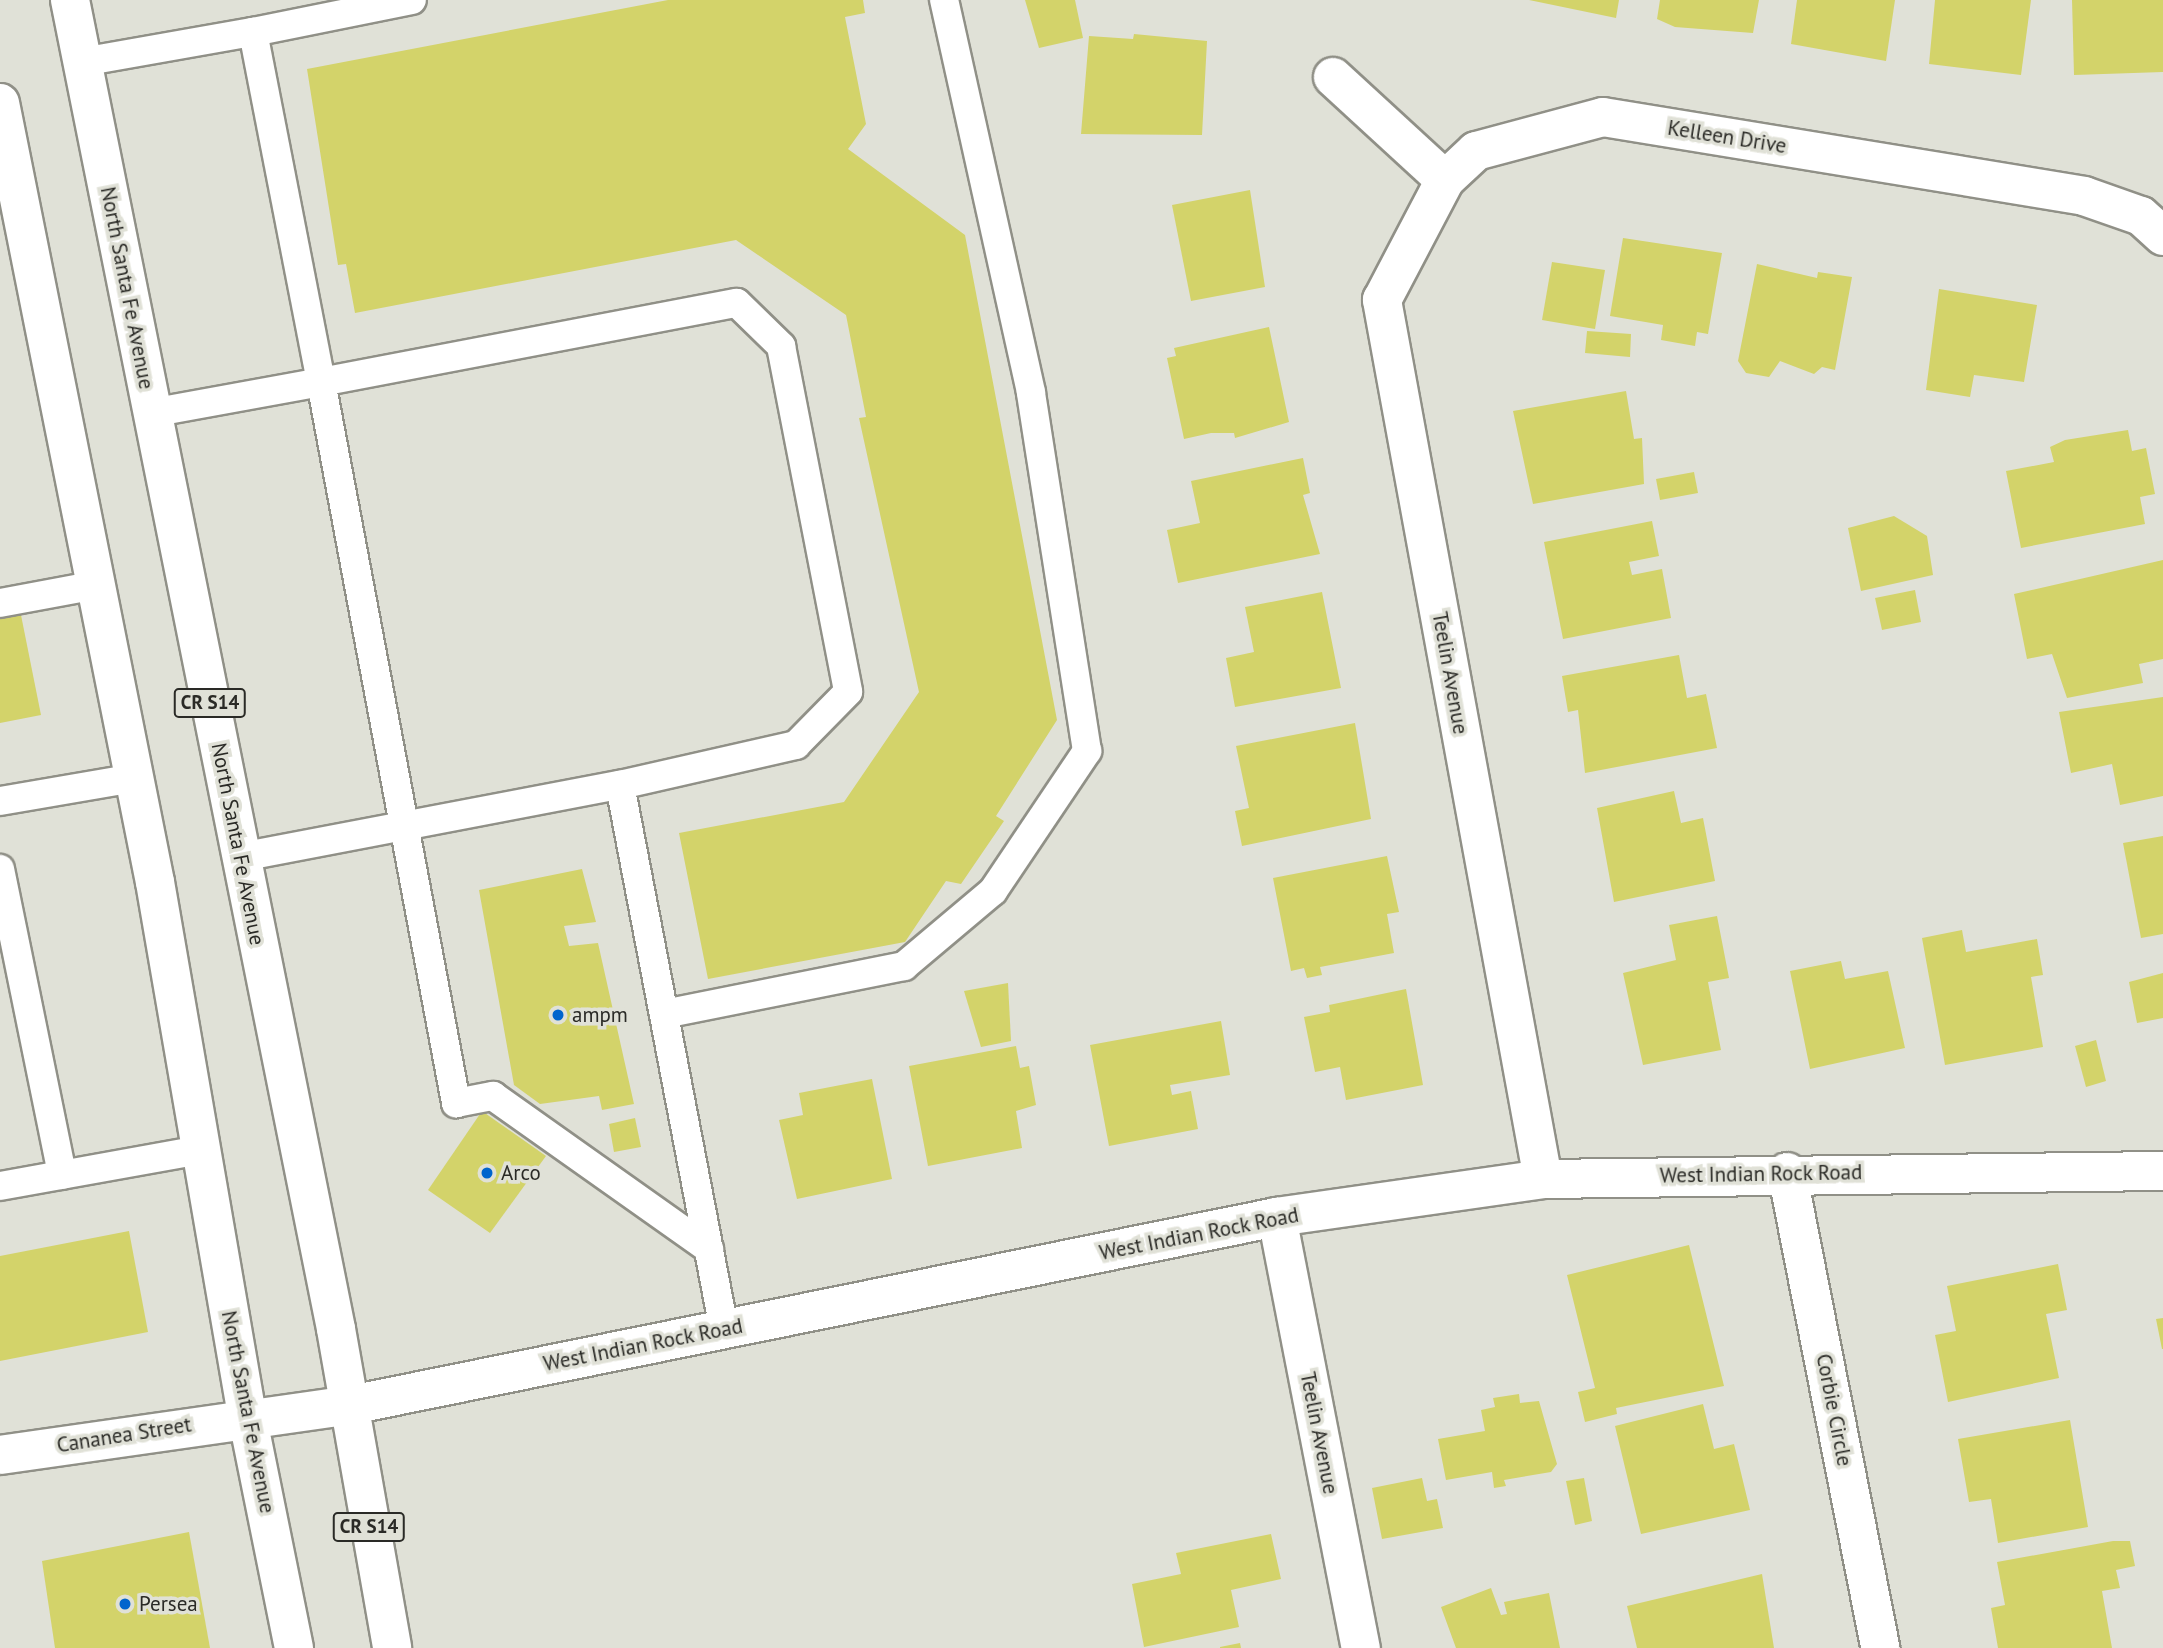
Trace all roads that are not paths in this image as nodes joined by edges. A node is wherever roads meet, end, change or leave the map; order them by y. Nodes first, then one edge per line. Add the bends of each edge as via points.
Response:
1 (70, 0) edge
2 (412, 0) edge
3 (944, 0) edge
4 (253, 32) junction
5 (82, 62) junction
6 (1334, 77) dead end
7 (0, 103) edge
8 (1444, 180) junction
9 (2163, 236) edge
10 (321, 382) junction
11 (151, 413) junction
12 (96, 585) junction
13 (0, 603) edge
14 (135, 778) junction
15 (620, 785) junction
16 (0, 801) edge
17 (405, 825) junction
18 (241, 857) junction
19 (0, 869) edge
20 (664, 1014) junction
21 (201, 1150) junction
22 (2163, 1171) edge
23 (1787, 1172) junction
24 (62, 1175) junction
25 (1543, 1179) junction
26 (0, 1186) edge
27 (1278, 1217) junction
28 (709, 1249) junction
29 (724, 1329) junction
30 (346, 1406) junction
31 (247, 1415) junction
32 (0, 1455) edge
33 (295, 1648) edge
34 (392, 1648) edge
35 (1361, 1648) edge
36 (1880, 1648) edge

1 - 5 street, North Santa Fe Avenue / CR S14
2 - 4 lane
3 - 20 lane via 1031,392 1087,751 993,891 904,966
4 - 5 lane
4 - 10 lane
5 - 11 street, North Santa Fe Avenue / CR S14
6 - 8 street
7 - 12 street, North Santa Fe Avenue
8 - 9 street, Kelleen Drive via 1476,151 1603,117 2084,196 2141,216
8 - 25 street, Teelin Avenue via 1382,300
10 - 11 lane
10 - 15 lane via 737,303 781,346 848,692 796,745
10 - 17 lane
11 - 18 street, North Santa Fe Avenue / CR S14
12 - 13 lane
12 - 14 street, North Santa Fe Avenue
14 - 16 lane
14 - 21 street, North Santa Fe Avenue
15 - 17 lane
15 - 20 lane
17 - 18 lane
17 - 28 lane via 456,1103 493,1096
18 - 30 street, North Santa Fe Avenue / CR S14
19 - 24 lane
20 - 28 lane
21 - 24 lane
21 - 31 street, North Santa Fe Avenue
22 - 23 street, West Indian Rock Road
23 - 25 street, West Indian Rock Road
23 - 36 street, Corbie Circle
24 - 26 lane
25 - 27 street, West Indian Rock Road
27 - 29 street, West Indian Rock Road
27 - 35 street, Teelin Avenue
28 - 29 lane
29 - 30 street, West Indian Rock Road
30 - 31 street, West Indian Rock Road
30 - 34 street, North Santa Fe Avenue / CR S14
31 - 32 street, Cananea Street
31 - 33 street, North Santa Fe Avenue

